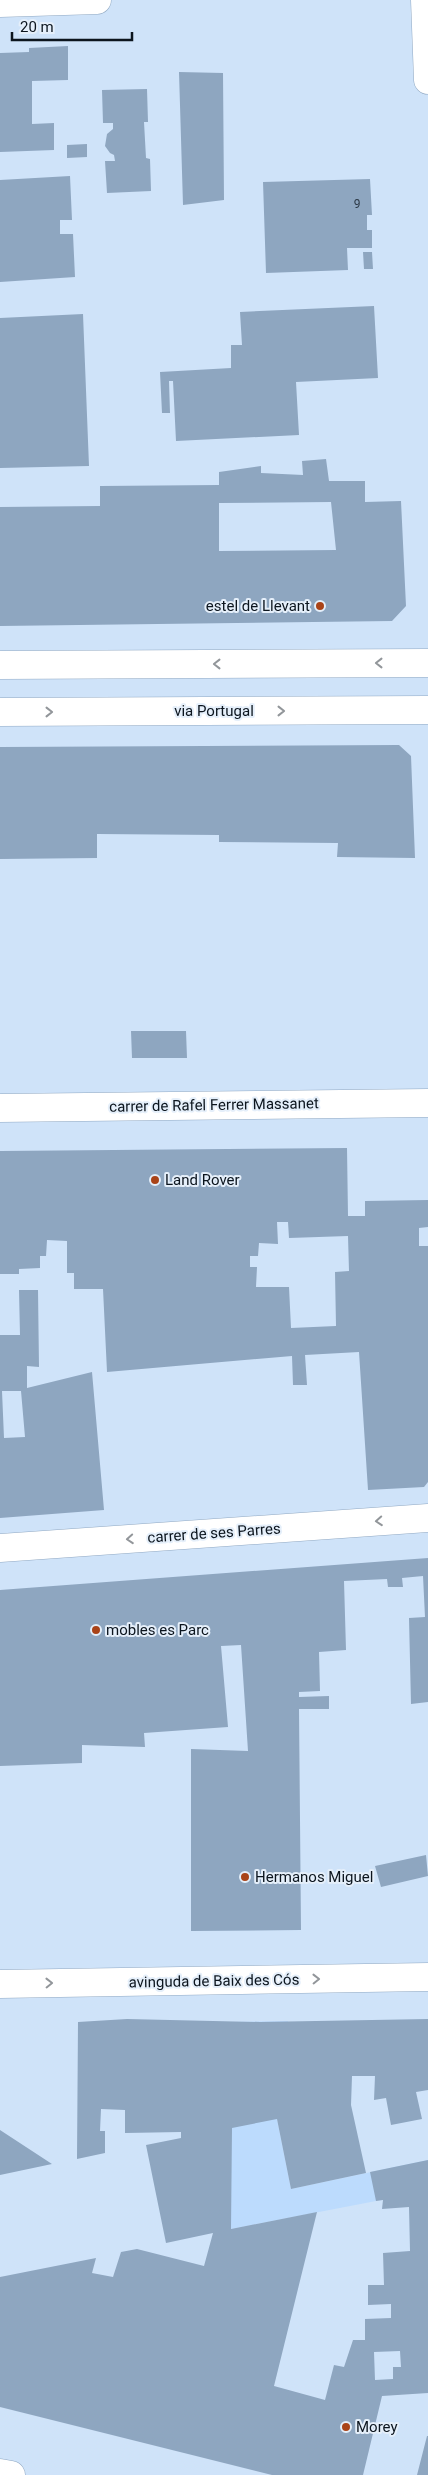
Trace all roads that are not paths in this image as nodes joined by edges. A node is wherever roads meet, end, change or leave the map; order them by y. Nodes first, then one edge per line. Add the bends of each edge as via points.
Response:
1 (97, 0) edge
2 (425, 0) edge
3 (0, 4) edge
4 (428, 80) edge
5 (428, 663) edge
6 (0, 665) edge
7 (428, 710) edge
8 (0, 712) edge
9 (428, 1103) edge
10 (0, 1108) edge
11 (428, 1518) edge
12 (0, 1548) edge
13 (428, 1977) edge
14 (0, 1984) edge
15 (0, 2472) edge
16 (11, 2475) edge

1 - 3 street
2 - 4 street
5 -> 6 street
8 -> 7 street, via Portugal
9 - 10 street, carrer de Rafel Ferrer Massanet
11 -> 12 street, carrer de ses Parres
14 -> 13 street, avinguda de Baix des Cós
15 - 16 street

